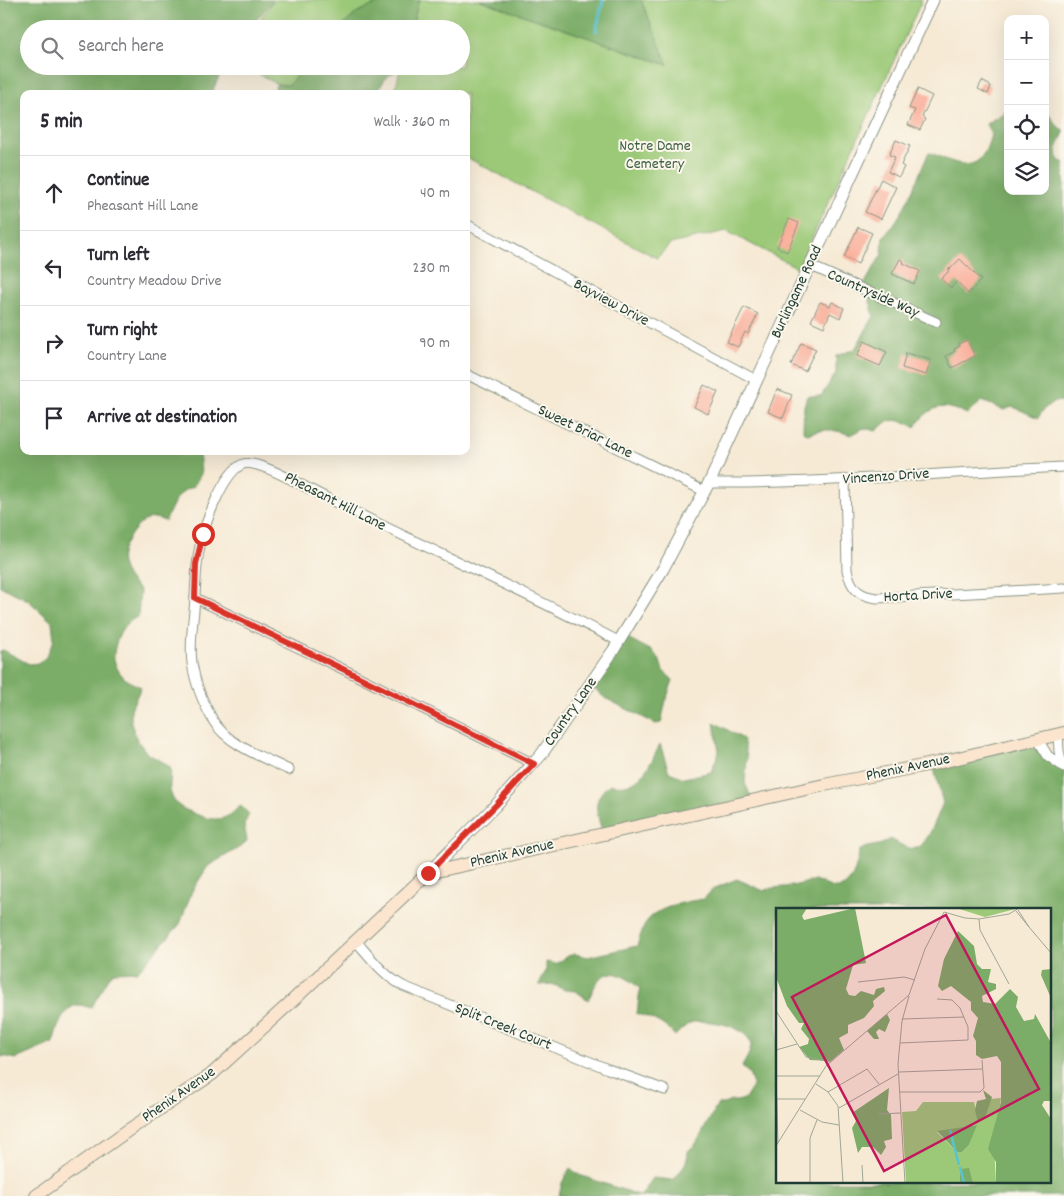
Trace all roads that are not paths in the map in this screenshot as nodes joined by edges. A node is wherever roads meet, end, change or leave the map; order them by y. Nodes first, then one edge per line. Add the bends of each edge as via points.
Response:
1 (933, 0) edge
2 (470, 226) edge
3 (809, 265) junction
4 (936, 322) dead end
5 (470, 376) edge
6 (756, 380) junction
7 (1064, 467) edge
8 (845, 480) junction
9 (706, 487) junction
10 (655, 581) joint
11 (1064, 588) edge
12 (195, 598) junction
13 (618, 642) junction
14 (1061, 734) edge
15 (1038, 740) junction
16 (534, 764) junction
17 (1063, 767) edge
18 (288, 770) dead end
19 (428, 873) junction
20 (356, 941) junction
21 (665, 1090) dead end
22 (36, 1196) edge

1 - 3 street, Burlingame Road
2 - 6 street, Bayview Drive
3 - 4 street, Countryside Way
3 - 6 street, Burlingame Road
5 - 9 street, Sweet Briar Lane
6 - 9 street, Burlingame Road
7 - 8 street, Vincenzo Drive
8 - 9 street, Vincenzo Drive
8 - 11 street, Horta Drive via 847,570 850,583 863,595 877,598
9 - 10 street, Burlingame Road
10 - 13 street, Country Lane
12 - 13 street, Pheasant Hill Lane via 196,564 203,534 218,497 232,473 244,464 253,464 272,470
12 - 16 street
12 - 18 street, Pheasant Hill Lane via 192,661 200,695 215,724 228,738
13 - 16 street, Country Lane
14 - 15 main road, Phenix Avenue
14 - 17 street via 1059,752
15 - 17 street via 1048,756
15 - 19 main road, Phenix Avenue
16 - 19 street, Country Lane
19 - 20 main road, Phenix Avenue
20 - 21 street, Split Creek Court via 382,972 402,986
20 - 22 main road, Phenix Avenue via 211,1075

